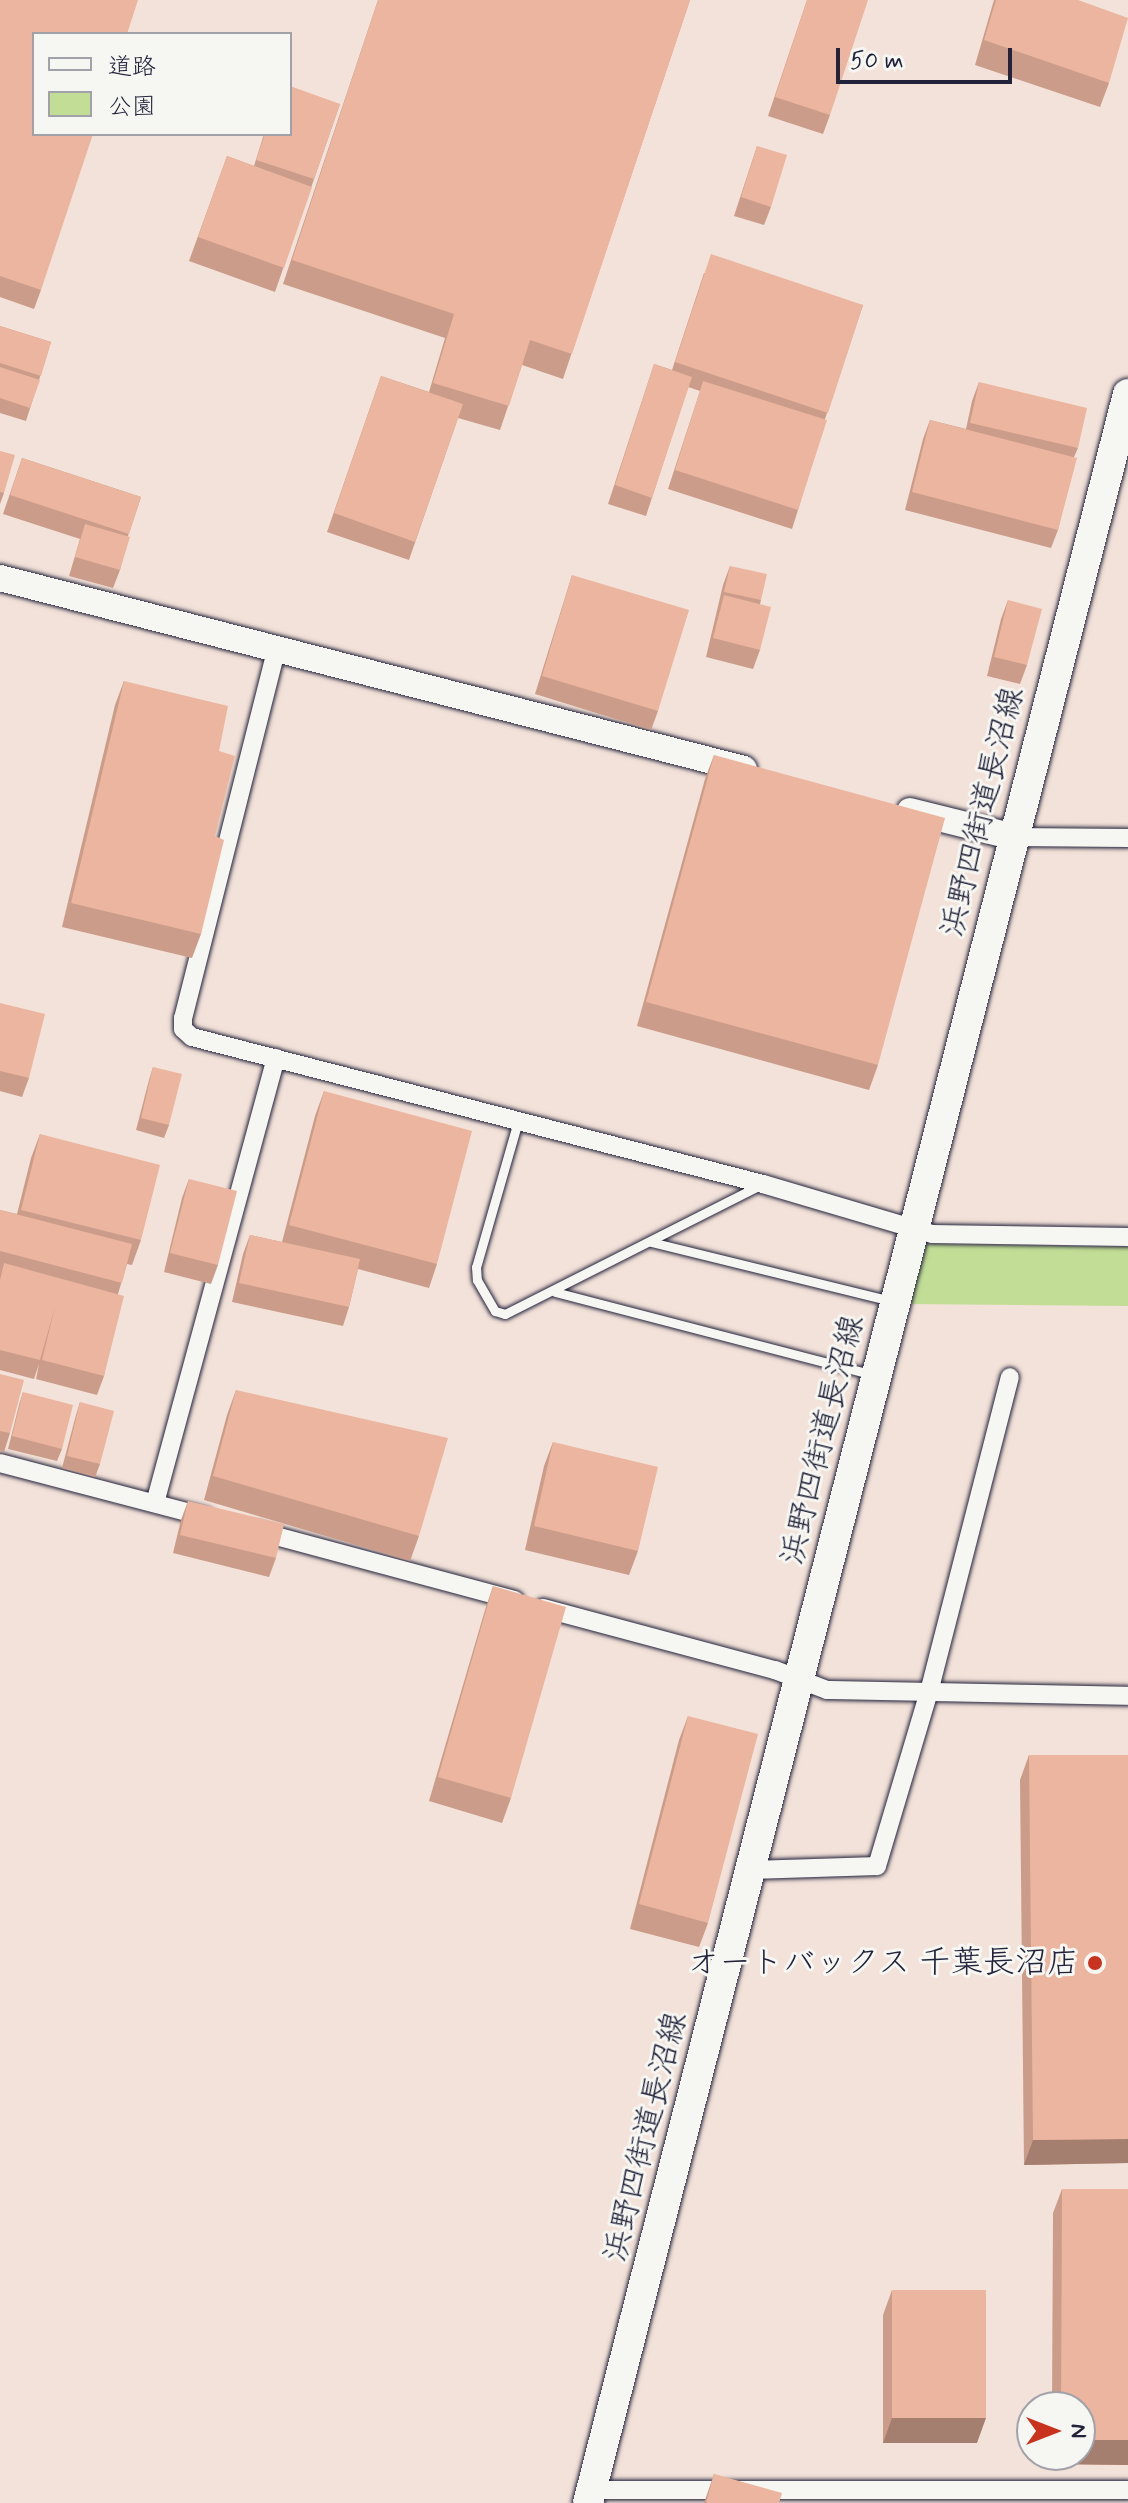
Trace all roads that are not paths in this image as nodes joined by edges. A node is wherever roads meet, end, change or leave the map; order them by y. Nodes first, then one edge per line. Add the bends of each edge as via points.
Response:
1 (1128, 394) edge
2 (1122, 443) edge
3 (0, 578) edge
4 (276, 651) junction
5 (768, 775) edge
6 (891, 806) edge
7 (1014, 837) junction
8 (1128, 838) edge
9 (276, 1058) junction
10 (518, 1121) junction
11 (763, 1184) junction
12 (912, 1229) junction
13 (1128, 1237) edge
14 (651, 1242) junction
15 (555, 1292) junction
16 (894, 1302) junction
17 (876, 1376) junction
18 (1010, 1377) dead end
19 (0, 1463) edge
20 (155, 1503) junction
21 (800, 1683) junction
22 (929, 1692) junction
23 (1128, 1696) edge
24 (752, 1870) junction
25 (1128, 2490) edge
26 (590, 2496) edge

1 - 2 main road, 浜野四街道長沼線
2 - 7 main road, 浜野四街道長沼線
3 - 4 street
4 - 5 street
4 - 9 street via 183,1018 183,1029 192,1037
6 - 7 street
7 - 8 street
7 - 12 main road, 浜野四街道長沼線
9 - 10 street
9 - 20 street
10 - 11 street
10 - 15 lane via 476,1267 477,1280 495,1311 505,1314
11 - 12 street
11 - 14 lane
12 - 13 street via 932,1234
12 - 16 main road, 浜野四街道長沼線
14 - 15 lane
14 - 16 lane
15 - 17 lane
16 - 17 main road, 浜野四街道長沼線
17 - 21 main road, 浜野四街道長沼線
18 - 22 street
19 - 20 street
20 - 21 street via 775,1670
21 - 22 street via 827,1690
21 - 24 main road, 浜野四街道長沼線
22 - 23 street
22 - 24 street via 877,1866
24 - 26 main road, 浜野四街道長沼線
25 - 26 street

